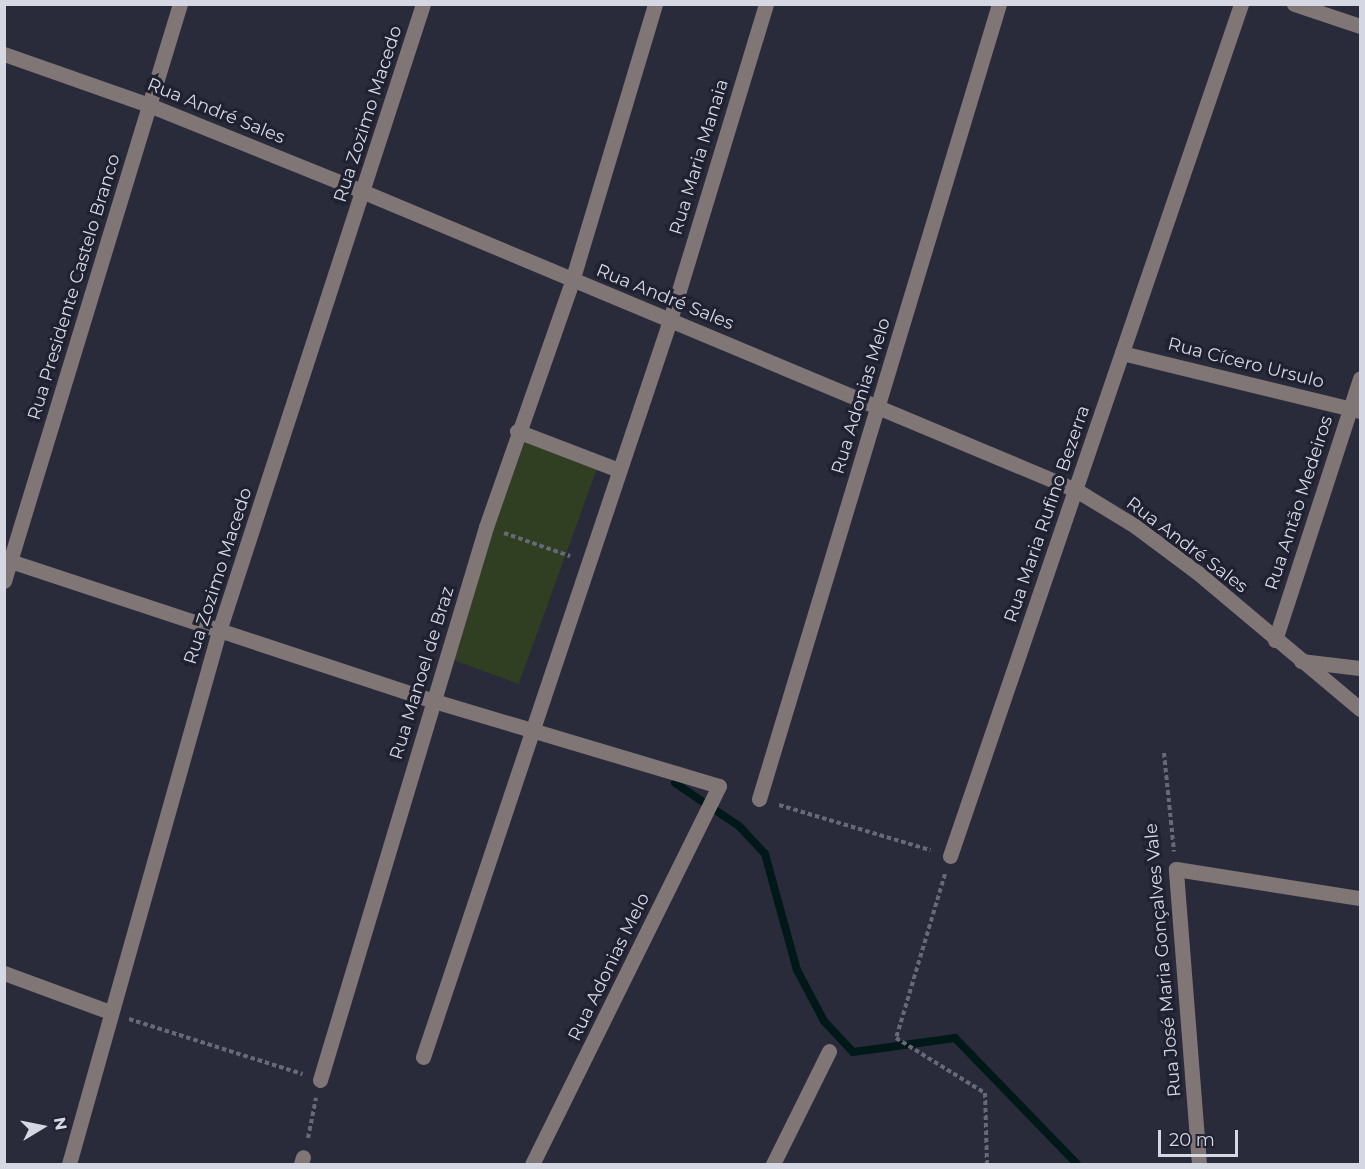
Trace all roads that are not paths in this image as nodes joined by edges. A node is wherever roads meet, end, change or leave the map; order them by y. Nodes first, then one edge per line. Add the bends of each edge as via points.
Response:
1 (180, 4) edge
2 (423, 4) edge
3 (655, 4) edge
4 (766, 4) edge
5 (999, 4) edge
6 (1240, 4) edge
7 (1294, 4) edge
8 (1360, 26) edge
9 (4, 54) edge
10 (149, 105) junction
11 (364, 192) junction
12 (572, 281) junction
13 (670, 320) junction
14 (1122, 353) junction
15 (1360, 378) edge
16 (879, 405) junction
17 (1356, 409) edge
18 (517, 431) junction
19 (620, 470) junction
20 (1076, 490) junction
21 (8, 559) edge
22 (4, 581) edge
23 (219, 631) junction
24 (1275, 640) junction
25 (1301, 661) junction
26 (1360, 668) edge
27 (434, 701) junction
28 (1360, 710) edge
29 (534, 731) junction
30 (759, 799) road end
31 (950, 856) road end
32 (1360, 898) edge
33 (4, 973) edge
34 (110, 1012) junction
35 (829, 1051) dead end
36 (423, 1057) dead end
37 (320, 1080) road end
38 (69, 1164) edge
39 (532, 1164) edge
40 (773, 1164) edge
41 (1199, 1164) edge

1 - 10 street, Rua Presidente Castelo Branco
2 - 11 street, Rua Zozimo Macedo
3 - 12 street, Rua Manoel de Braz
4 - 13 street, Rua Maria Manaia
5 - 16 street, Rua Adonias Melo
6 - 14 street, Rua Maria Rufino Bezerra
7 - 8 street
9 - 10 street, Rua André Sales
10 - 11 street, Rua André Sales
10 - 21 street, Rua Presidente Castelo Branco
11 - 12 street, Rua André Sales
11 - 23 street, Rua Zozimo Macedo
12 - 13 street, Rua André Sales
12 - 18 street, Rua Manoel de Braz
13 - 16 street, Rua André Sales
13 - 19 street
14 - 17 street, Rua Cícero Ursulo
14 - 20 street, Rua Maria Rufino Bezerra
15 - 17 street, Rua Antão Medeiros
16 - 20 street, Rua André Sales
16 - 30 street, Rua Adonias Melo
17 - 24 street, Rua Antão Medeiros
18 - 19 street
18 - 27 street, Rua Manoel de Braz
19 - 29 street
20 - 24 street, Rua André Sales via 1135,526 1198,573
20 - 31 street, Rua Maria Rufino Bezerra
21 - 22 street, Rua Presidente Castelo Branco
21 - 23 street
23 - 27 street
23 - 34 street, Rua Zozimo Macedo
24 - 25 street, Rua André Sales
25 - 26 street
25 - 28 street, Rua André Sales
27 - 29 street
27 - 37 street, Rua Manoel de Braz
29 - 36 street
29 - 39 street, Rua Adonias Melo via 719,786
32 - 41 street, Rua José Maria Gonçalves Vale via 1176,869
33 - 34 street
34 - 38 street, Rua Zozimo Macedo
35 - 40 street

